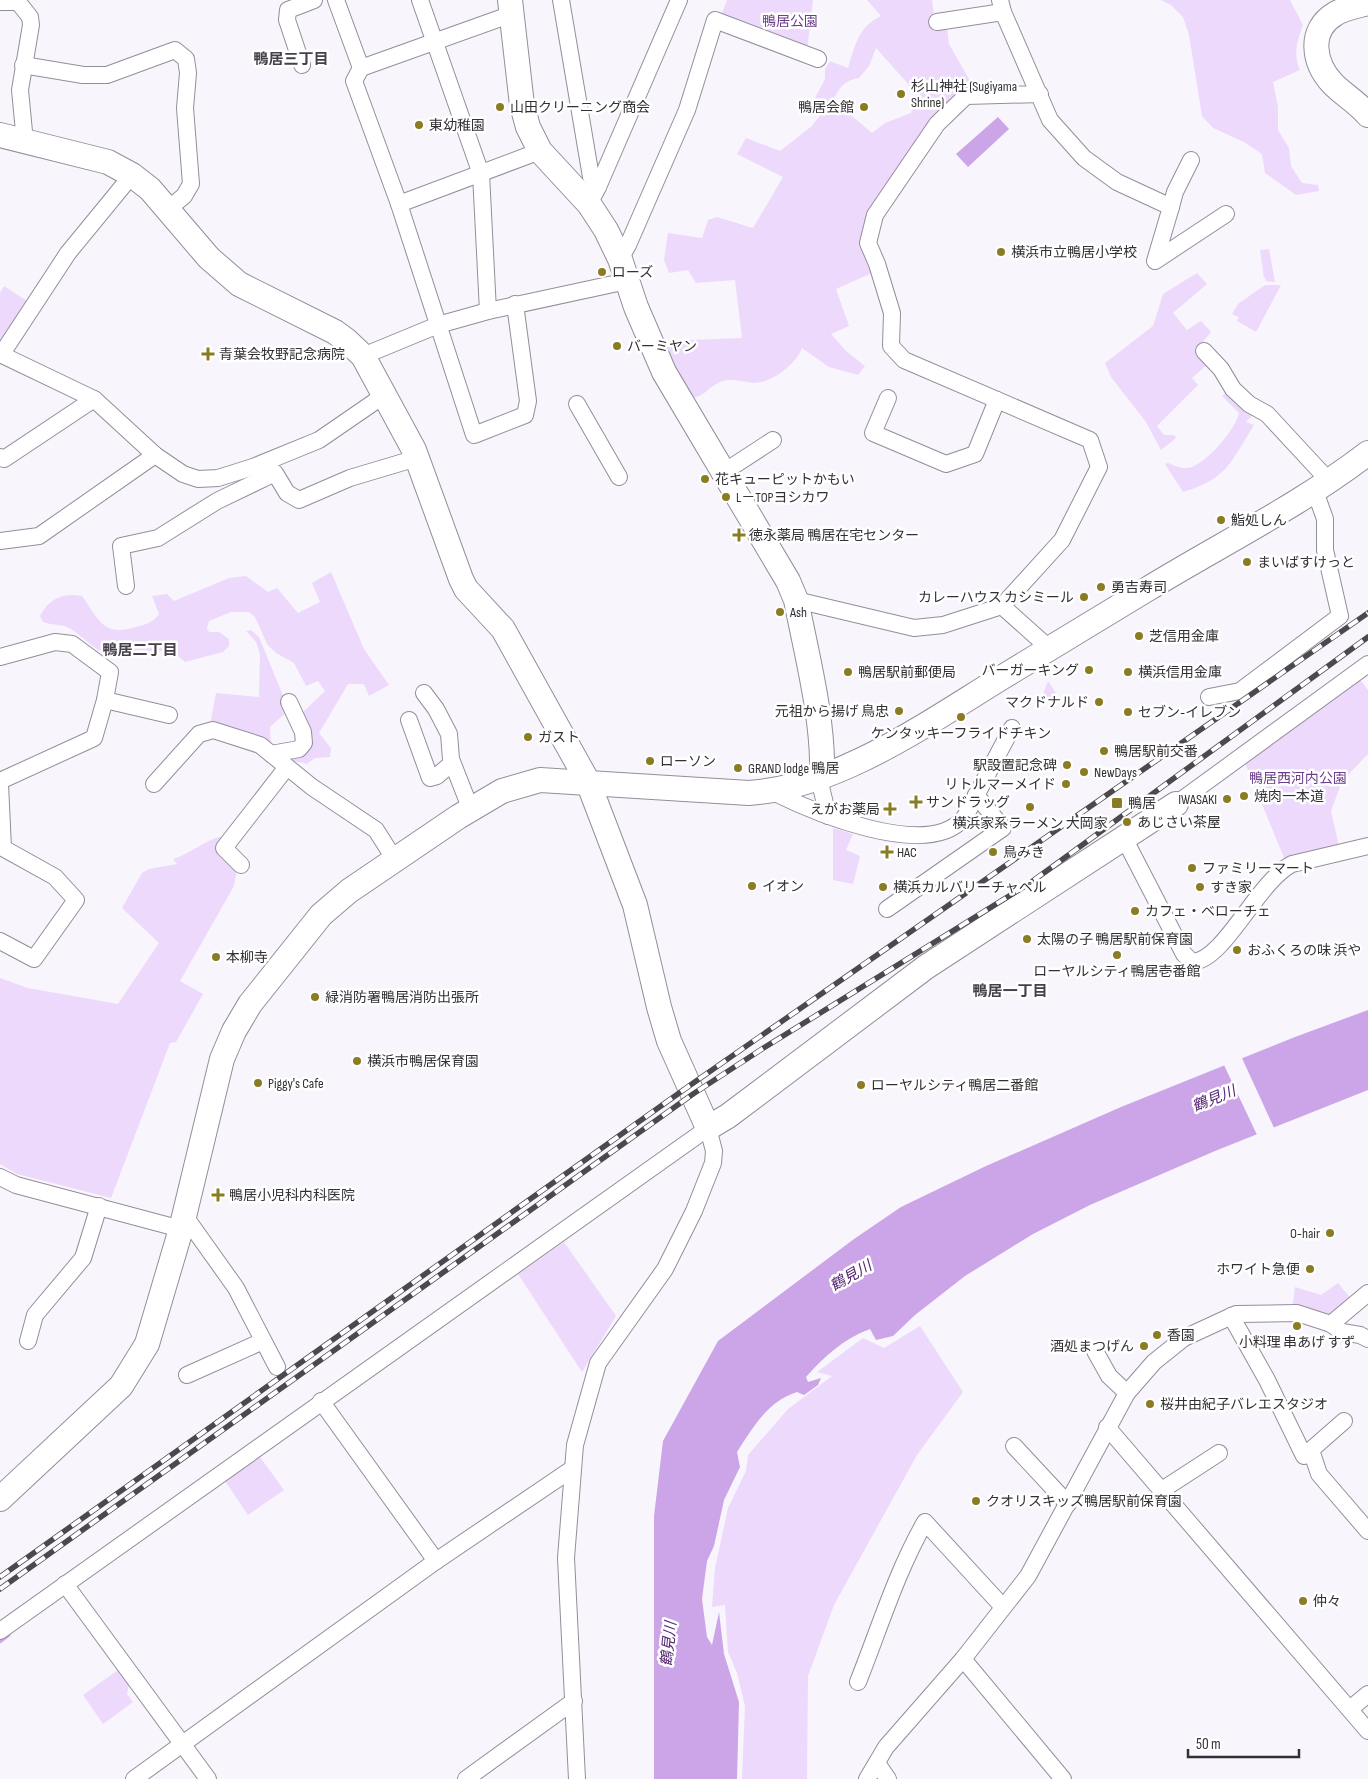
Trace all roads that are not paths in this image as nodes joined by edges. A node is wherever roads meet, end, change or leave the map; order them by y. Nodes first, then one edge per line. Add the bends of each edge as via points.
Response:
1 (314, 0) edge
2 (336, 0) edge
3 (420, 0) edge
4 (561, 0) edge
5 (679, 0) edge
6 (0, 2) edge
7 (1368, 2) edge
8 (1001, 6) edge
9 (511, 7) edge
10 (937, 22) dead end
11 (435, 42) junction
12 (818, 59) dead end
13 (24, 64) junction
14 (302, 65) dead end
15 (360, 68) junction
16 (1040, 94) junction
17 (1368, 115) edge
18 (0, 135) edge
19 (25, 142) junction
20 (540, 151) junction
21 (1191, 160) dead end
22 (481, 174) junction
23 (132, 175) junction
24 (594, 196) junction
25 (399, 204) junction
26 (1171, 207) junction
27 (168, 209) junction
28 (1226, 214) dead end
29 (620, 258) junction
30 (627, 281) junction
31 (515, 304) junction
32 (488, 311) junction
33 (438, 325) junction
34 (1204, 351) dead end
35 (1, 354) edge
36 (363, 356) junction
37 (383, 396) junction
38 (888, 398) dead end
39 (94, 399) junction
40 (997, 400) junction
41 (576, 404) dead end
42 (773, 440) dead end
43 (1368, 453) edge
44 (155, 455) junction
45 (0, 457) edge
46 (417, 458) junction
47 (724, 472) junction
48 (619, 477) dead end
49 (1323, 487) junction
50 (0, 542) edge
51 (126, 586) dead end
52 (796, 600) junction
53 (1002, 606) junction
54 (1050, 648) junction
55 (0, 657) edge
56 (1368, 664) edge
57 (424, 693) dead end
58 (1209, 697) dead end
59 (105, 700) junction
60 (289, 702) dead end
61 (169, 715) dead end
62 (409, 720) dead end
63 (1012, 728) dead end
64 (271, 754) junction
65 (452, 763) junction
66 (288, 767) junction
67 (822, 777) junction
68 (0, 782) edge
69 (588, 782) junction
70 (154, 784) dead end
71 (773, 792) junction
72 (976, 795) junction
73 (1176, 804) joint
74 (471, 810) junction
75 (828, 816) junction
76 (1124, 838) junction
77 (1368, 846) edge
78 (395, 860) junction
79 (241, 865) dead end
80 (887, 909) dead end
81 (0, 940) edge
82 (708, 1128) junction
83 (0, 1177) edge
84 (99, 1206) junction
85 (182, 1222) junction
86 (1368, 1293) edge
87 (1231, 1316) junction
88 (1331, 1324) junction
89 (1368, 1339) edge
90 (28, 1341) dead end
91 (263, 1341) junction
92 (1095, 1351) dead end
93 (276, 1367) dead end
94 (187, 1375) dead end
95 (1127, 1393) junction
96 (324, 1405) junction
97 (1344, 1421) dead end
98 (1107, 1427) junction
99 (1014, 1446) dead end
100 (1311, 1450) junction
101 (1219, 1453) dead end
102 (572, 1469) junction
103 (1162, 1490) junction
104 (0, 1499) edge
105 (1068, 1504) junction
106 (1368, 1531) edge
107 (436, 1561) junction
108 (69, 1588) junction
109 (1003, 1608) junction
110 (0, 1631) edge
111 (963, 1659) junction
112 (858, 1682) dead end
113 (1368, 1694) edge
114 (574, 1700) junction
115 (1350, 1709) junction
116 (1368, 1731) edge
117 (182, 1745) junction
118 (877, 1763) junction
119 (134, 1779) edge
120 (208, 1779) edge
121 (466, 1779) edge
122 (576, 1779) edge
123 (867, 1779) edge
124 (888, 1779) edge
125 (1063, 1779) edge

1 - 14 street via 288,10 287,20
2 - 15 street
3 - 11 street
4 - 24 street
5 - 24 street
6 - 13 street via 18,2 30,17
7 - 17 street via 1334,14 1320,27 1316,45 1319,62 1332,83
8 - 10 street
8 - 16 street
9 - 11 street
9 - 20 street via 522,105
11 - 15 street
11 - 22 street
12 - 29 street via 715,20 688,110
13 - 19 street via 20,90
13 - 27 street via 83,75 107,75 175,50 186,59 188,73 184,108 191,184 184,196
15 - 25 street via 354,81
16 - 26 street via 1050,120 1084,158 1117,182
16 - 40 street via 966,96 936,124 875,216 868,243 878,264 892,313 891,346 904,360
18 - 19 street
19 - 23 street via 108,162
20 - 22 street
20 - 24 street
21 - 26 street
22 - 25 street
22 - 32 street
23 - 27 street
23 - 35 street via 68,253
24 - 29 street
25 - 33 street
26 - 28 street via 1155,261
27 - 36 street via 209,258 239,284 335,332
29 - 30 street
30 - 31 street
30 - 47 street via 664,372
31 - 32 street
31 - 33 street via 528,401 525,415 474,435
32 - 33 street
33 - 36 street
34 - 49 street via 1233,389 1249,404 1268,414
35 - 39 street
36 - 37 street
37 - 44 street via 319,440 218,478 198,479
37 - 46 street
38 - 40 street via 873,433 946,464 975,454
39 - 44 street
39 - 45 street via 4,460
40 - 53 street via 1090,440 1099,467 1062,540
41 - 48 street
42 - 47 street
43 - 49 street
44 - 50 street via 40,536
46 - 51 street via 350,478 298,500 287,493 275,473 217,501 158,538 122,546
46 - 69 street via 466,589 503,629
47 - 52 street
49 - 54 street
49 - 58 street via 1325,550 1340,616 1240,691
52 - 53 street via 914,628 943,625
52 - 67 street via 823,755
53 - 54 street
54 - 67 street via 880,749
55 - 59 street via 55,642 72,644 110,672
56 - 73 street
57 - 65 street via 449,734
59 - 61 street
59 - 68 street via 94,738
60 - 64 street via 303,732 304,743 299,749
62 - 65 street via 430,778
63 - 72 street
64 - 66 street
64 - 70 street via 260,746 213,730 199,734
65 - 74 street
66 - 78 street via 376,830
66 - 79 street via 224,848
67 - 71 street
67 - 75 street via 821,787
68 - 81 street via 3,848 55,876 76,900 34,959
69 - 71 street via 719,792
69 - 74 street via 540,780 502,792
69 - 82 street via 635,906 669,1041
71 - 75 street
72 - 75 street via 963,819 949,830 925,836 891,832
72 - 80 street via 1002,828
73 - 76 street
74 - 78 street
76 - 77 street via 1184,954 1192,962 1202,962 1219,947 1280,870 1292,864
76 - 82 street via 926,967
78 - 85 street via 349,891 321,915 250,1004 234,1031 222,1059
82 - 96 street
82 - 102 street via 714,1151 713,1163 694,1211 665,1269 598,1363
83 - 84 street via 16,1185
84 - 85 street
84 - 90 street via 83,1258 35,1315
85 - 91 street via 236,1288
85 - 104 street via 147,1344 121,1386
86 - 88 street
87 - 88 street via 1297,1313
87 - 95 street via 1184,1338 1154,1362
87 - 100 street via 1304,1456
88 - 89 street via 1342,1332 1360,1334
91 - 93 street
91 - 94 street
92 - 95 street via 1110,1376
95 - 98 street
96 - 107 street
96 - 108 street
97 - 100 street
98 - 103 street
98 - 105 street
99 - 105 street
100 - 106 street via 1319,1474
101 - 103 street
102 - 107 street
102 - 114 street via 566,1558
103 - 115 street
105 - 109 street via 1028,1576
107 - 117 street
108 - 110 street
108 - 117 street
109 - 111 street
109 - 112 street via 925,1522 896,1577
111 - 118 street via 886,1748
111 - 125 street
113 - 115 street
114 - 121 street
114 - 122 street
115 - 116 street
117 - 119 street
117 - 120 street
118 - 123 street
118 - 124 street

